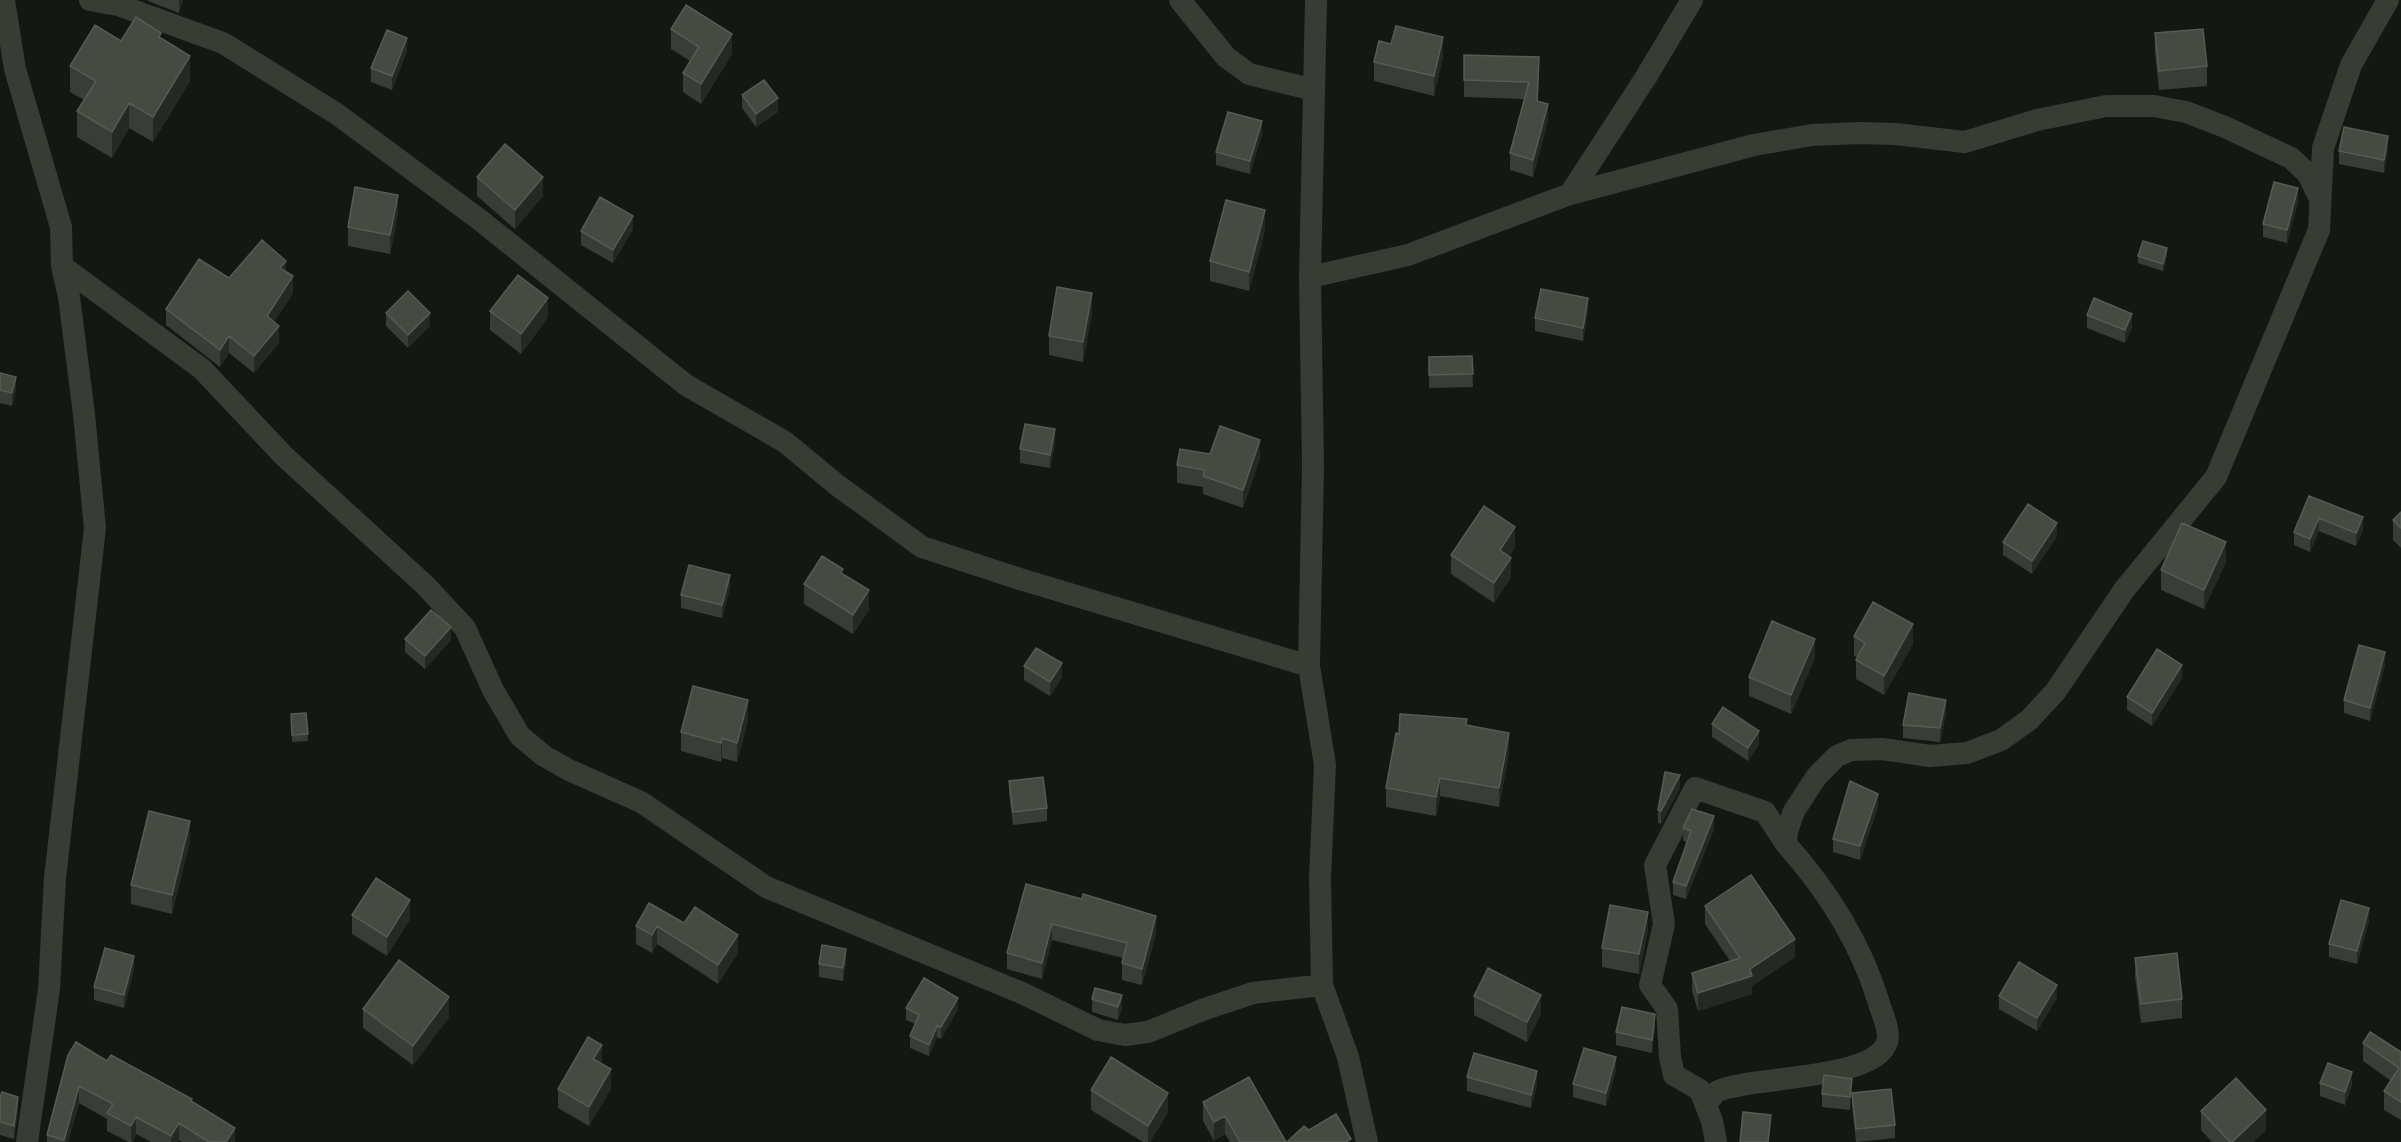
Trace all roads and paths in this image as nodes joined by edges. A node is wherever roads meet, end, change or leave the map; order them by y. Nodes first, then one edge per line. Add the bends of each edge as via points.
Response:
1 (4, 0) edge
2 (90, 0) edge
3 (1180, 0) edge
4 (1316, 0) edge
5 (1692, 0) edge
6 (2388, 0) edge
7 (1314, 90) junction
8 (2323, 148) junction
9 (2308, 174) junction
10 (1570, 194) junction
11 (2321, 201) junction
12 (62, 266) junction
13 (1310, 277) junction
14 (1310, 666) junction
15 (1786, 844) junction
16 (1322, 985) junction
17 (1711, 1098) junction
18 (27, 1142) edge
19 (1367, 1142) edge
20 (1716, 1142) edge

1 - 12 street via 15,69 62,227
2 - 14 street via 118,5 223,42 337,114 480,220 686,385 785,442 922,547
3 - 7 street via 1226,57 1249,74
4 - 7 street
5 - 10 street
6 - 8 street via 2351,65
7 - 13 street
8 - 9 street
8 - 11 street
9 - 10 street via 2291,158 2186,112 2154,106 2106,106 2037,120 1965,142 1895,134 1812,135 1754,145
9 - 11 street
10 - 13 street via 1408,255
11 - 15 street via 2319,230 2216,477 2124,590 2055,692 2030,720 2001,740 1967,753 1930,756 1882,749 1851,750 1837,756 1817,776 1794,811
12 - 16 street via 202,369 284,456 425,585 465,628 520,736 569,770 641,802 766,887 1022,993 1098,1030 1148,1032 1253,993
12 - 18 street via 69,297 95,528 55,878 49,989
13 - 14 street
14 - 16 street via 1325,765 1320,878
15 - 17 street via 1830,898 1845,926 1870,976 1888,1036 1884,1049 1870,1061 1835,1072 1748,1082
15 - 17 street via 1766,812 1695,788 1655,865 1664,924 1650,985 1667,1009 1674,1075
16 - 19 street via 1348,1057
17 - 20 street

